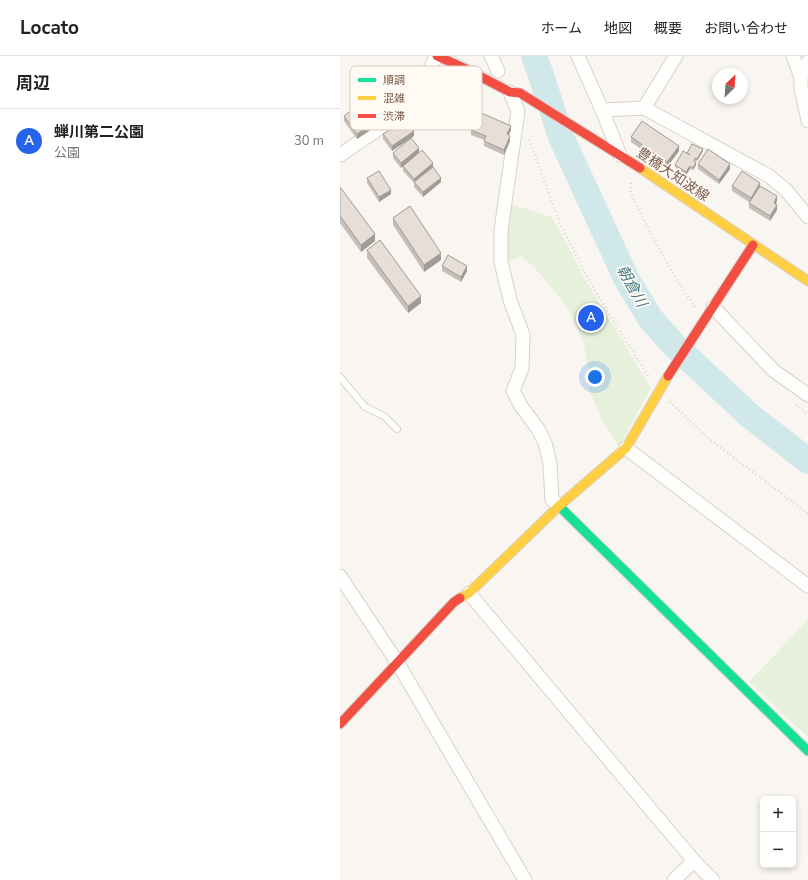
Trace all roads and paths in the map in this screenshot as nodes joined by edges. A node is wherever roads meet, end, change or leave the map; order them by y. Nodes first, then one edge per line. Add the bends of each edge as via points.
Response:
1 (436, 56) edge
2 (578, 56) edge
3 (676, 56) edge
4 (793, 56) edge
5 (489, 60) edge
6 (808, 62) edge
7 (431, 66) edge
8 (459, 66) edge
9 (501, 73) dead end
10 (482, 75) edge
11 (801, 77) junction
12 (515, 89) junction
13 (644, 108) junction
14 (602, 110) junction
15 (808, 121) edge
16 (378, 130) edge
17 (529, 140) dead end
18 (615, 152) junction
19 (340, 155) edge
20 (631, 183) dead end
21 (808, 217) edge
22 (753, 245) junction
23 (808, 281) edge
24 (714, 307) junction
25 (698, 312) dead end
26 (340, 377) edge
27 (660, 388) junction
28 (808, 395) edge
29 (397, 429) dead end
30 (626, 448) junction
31 (559, 506) junction
32 (808, 514) edge
33 (340, 576) edge
34 (808, 586) edge
35 (469, 593) junction
36 (397, 662) junction
37 (340, 724) edge
38 (808, 751) edge
39 (694, 861) junction
40 (525, 880) edge
41 (674, 880) edge
42 (713, 880) edge

1 - 7 street
1 - 8 street, 豊橋大知波線
2 - 14 street
3 - 13 street
4 - 11 street
5 - 9 street
6 - 11 street
10 - 12 street, 豊橋大知波線
11 - 15 street
12 - 18 street, 豊橋大知波線
12 - 31 street via 518,111 501,230 501,262 510,300 523,335 522,368 513,390 545,443 550,464 552,500
13 - 14 street
13 - 21 street via 769,176 786,190
14 - 18 street
16 - 19 street
17 - 27 path via 565,233 590,282
18 - 22 street, 豊橋大知波線
20 - 25 path via 631,193 658,248
22 - 23 street, 豊橋大知波線
22 - 24 street
24 - 27 street
24 - 28 street via 774,371
26 - 29 lane via 365,407 384,416
27 - 30 street
27 - 32 path via 706,437
30 - 31 street
30 - 34 street
31 - 35 street
31 - 38 street
33 - 36 street
35 - 36 street via 454,602
35 - 39 street
36 - 37 street
36 - 40 street
39 - 41 street
39 - 42 street

